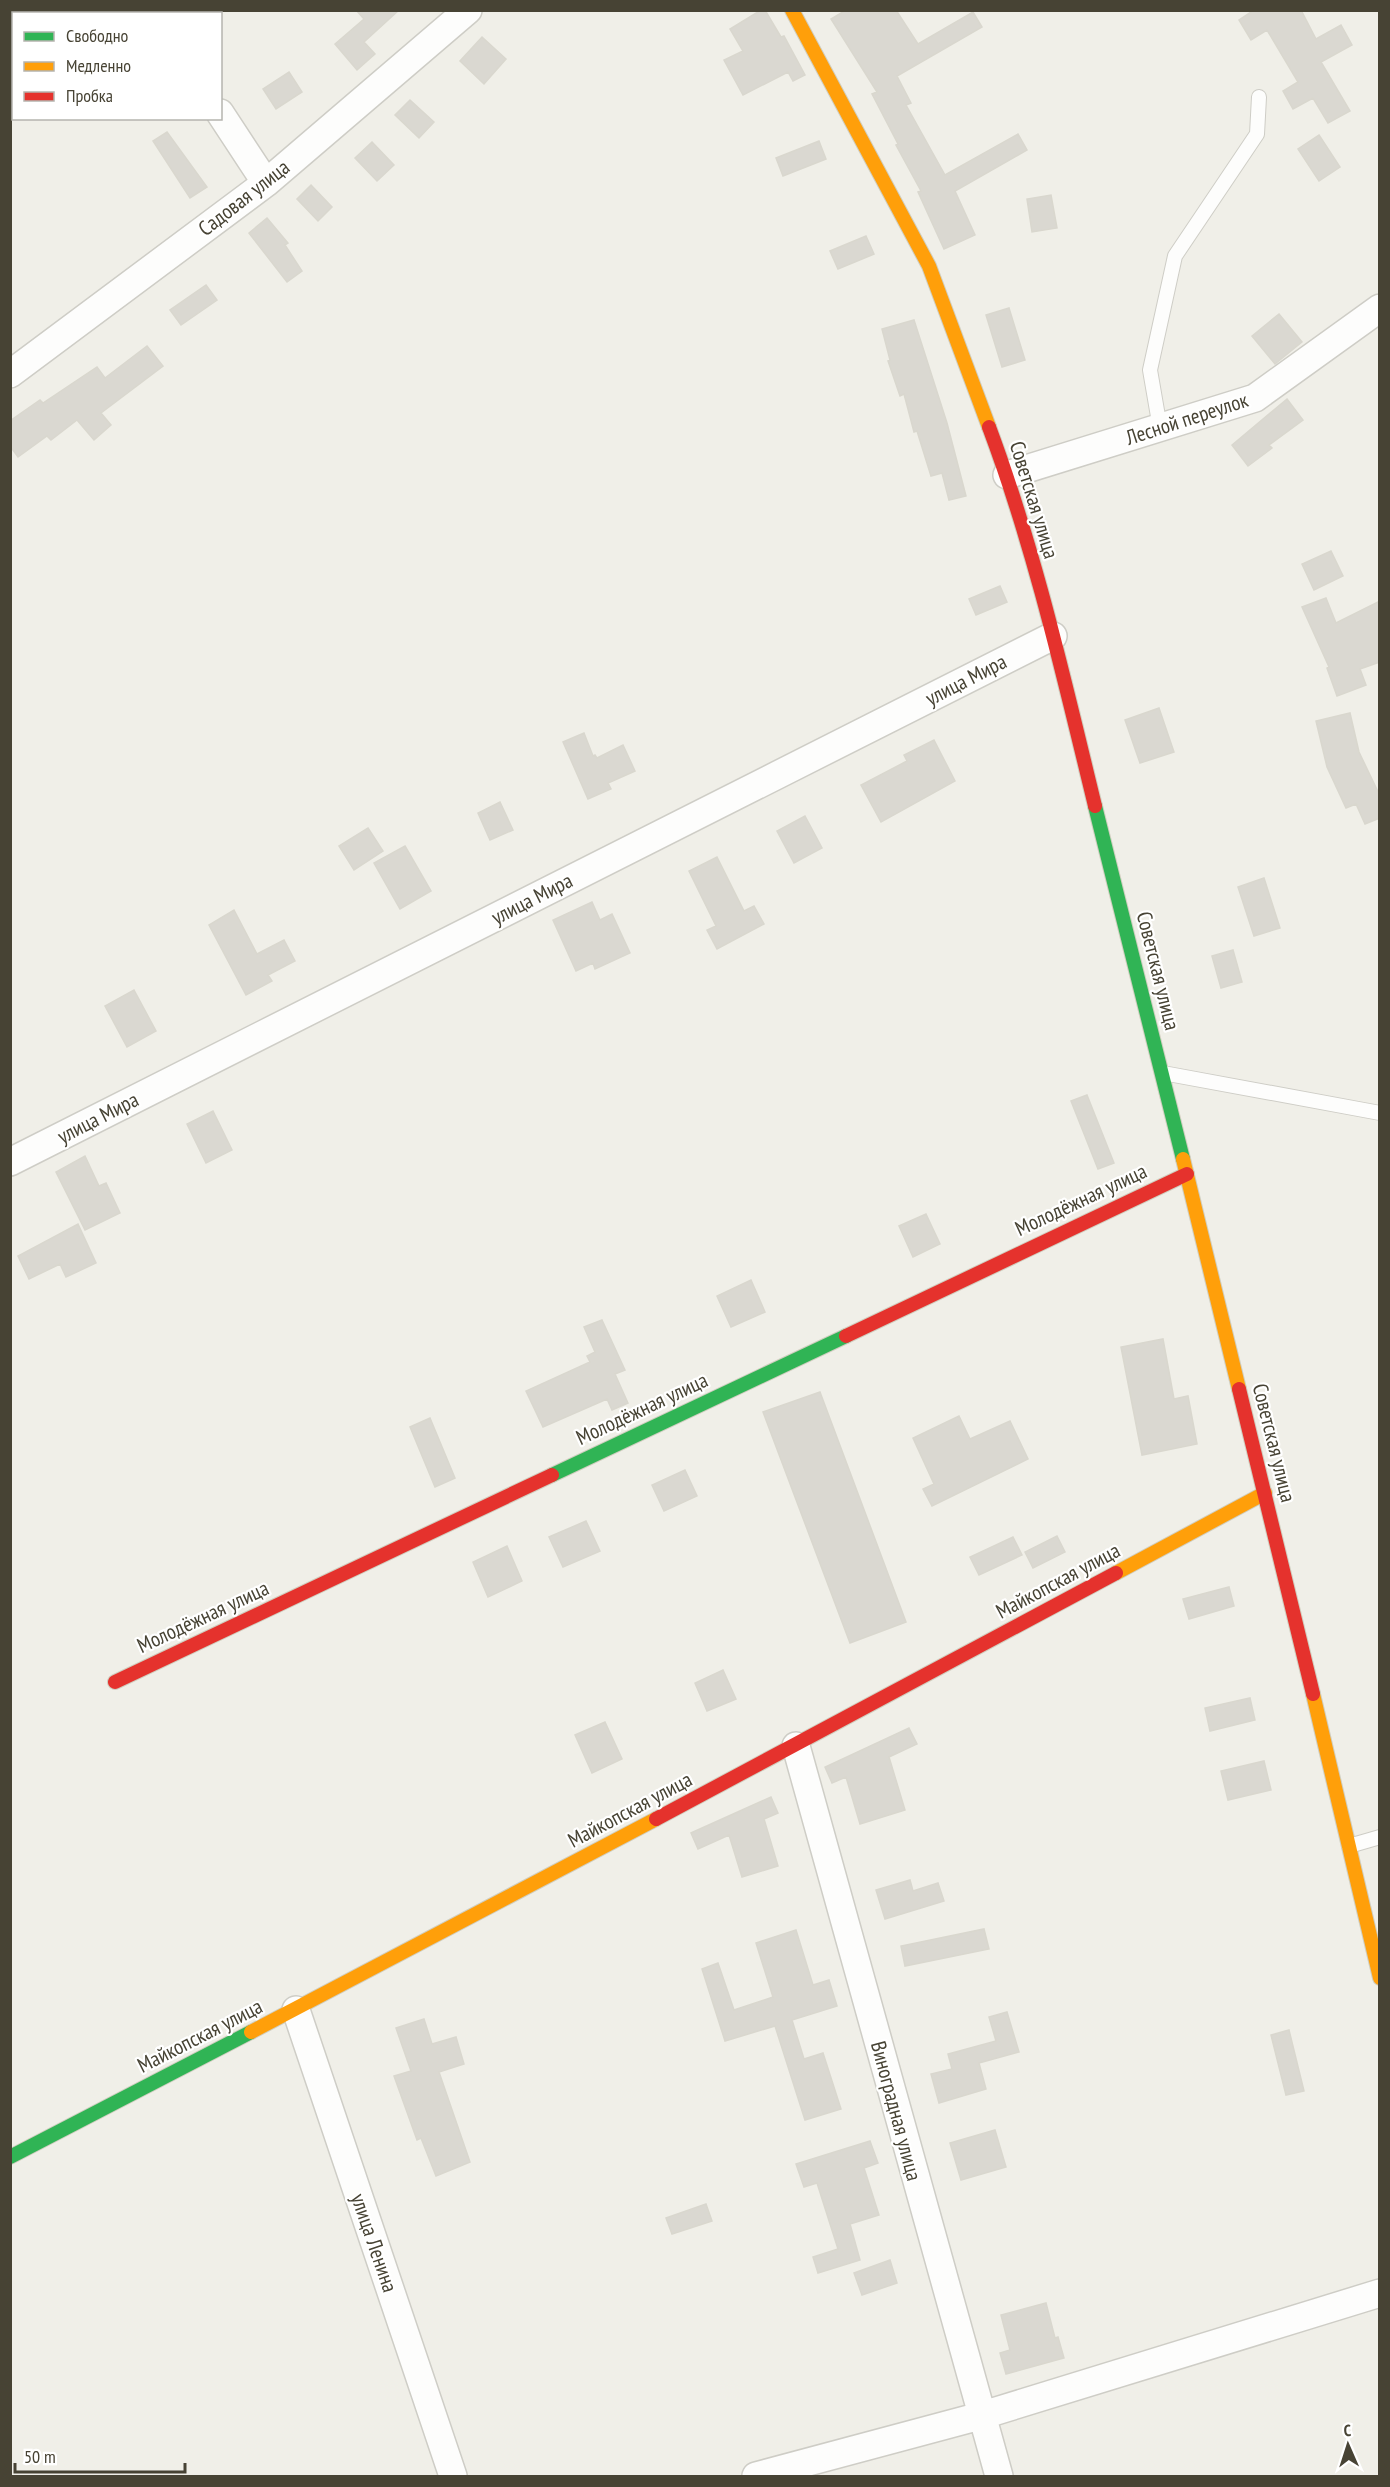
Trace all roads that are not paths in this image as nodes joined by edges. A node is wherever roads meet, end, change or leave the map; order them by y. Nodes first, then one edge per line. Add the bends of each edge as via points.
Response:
1 (468, 10) edge
2 (792, 10) edge
3 (1259, 98) dead end
4 (222, 116) edge
5 (266, 183) junction
6 (1380, 308) edge
7 (10, 374) edge
8 (1160, 428) junction
9 (1007, 475) junction
10 (1053, 636) junction
11 (1161, 1072) junction
12 (1380, 1113) edge
13 (10, 1162) edge
14 (1186, 1174) junction
15 (1266, 1493) junction
16 (115, 1682) dead end
17 (796, 1746) junction
18 (1380, 1837) edge
19 (1348, 1846) junction
20 (1380, 1977) edge
21 (296, 2010) junction
22 (10, 2157) edge
23 (1380, 2293) edge
24 (980, 2416) junction
25 (453, 2476) edge
26 (756, 2476) edge
27 (999, 2476) edge

1 - 5 street, Садовая улица
2 - 9 street, Советская улица via 929,267
3 - 8 lane via 1257,134 1175,256 1150,370
4 - 5 street
5 - 7 street, Садовая улица
6 - 8 street, Лесной переулок via 1255,398
8 - 9 street, Лесной переулок
9 - 10 street, Советская улица
10 - 11 street, Советская улица
10 - 13 street, улица Мира
11 - 12 lane
11 - 14 street, Советская улица
14 - 15 street, Советская улица
14 - 16 street, Молодёжная улица
15 - 17 street, Майкопская улица
15 - 19 street, Советская улица
17 - 21 street, Майкопская улица
17 - 24 street, Виноградная улица
18 - 19 lane
19 - 20 street, Советская улица
21 - 22 street, Майкопская улица
21 - 25 street, улица Ленина
23 - 24 street
24 - 26 street
24 - 27 street, Виноградная улица

